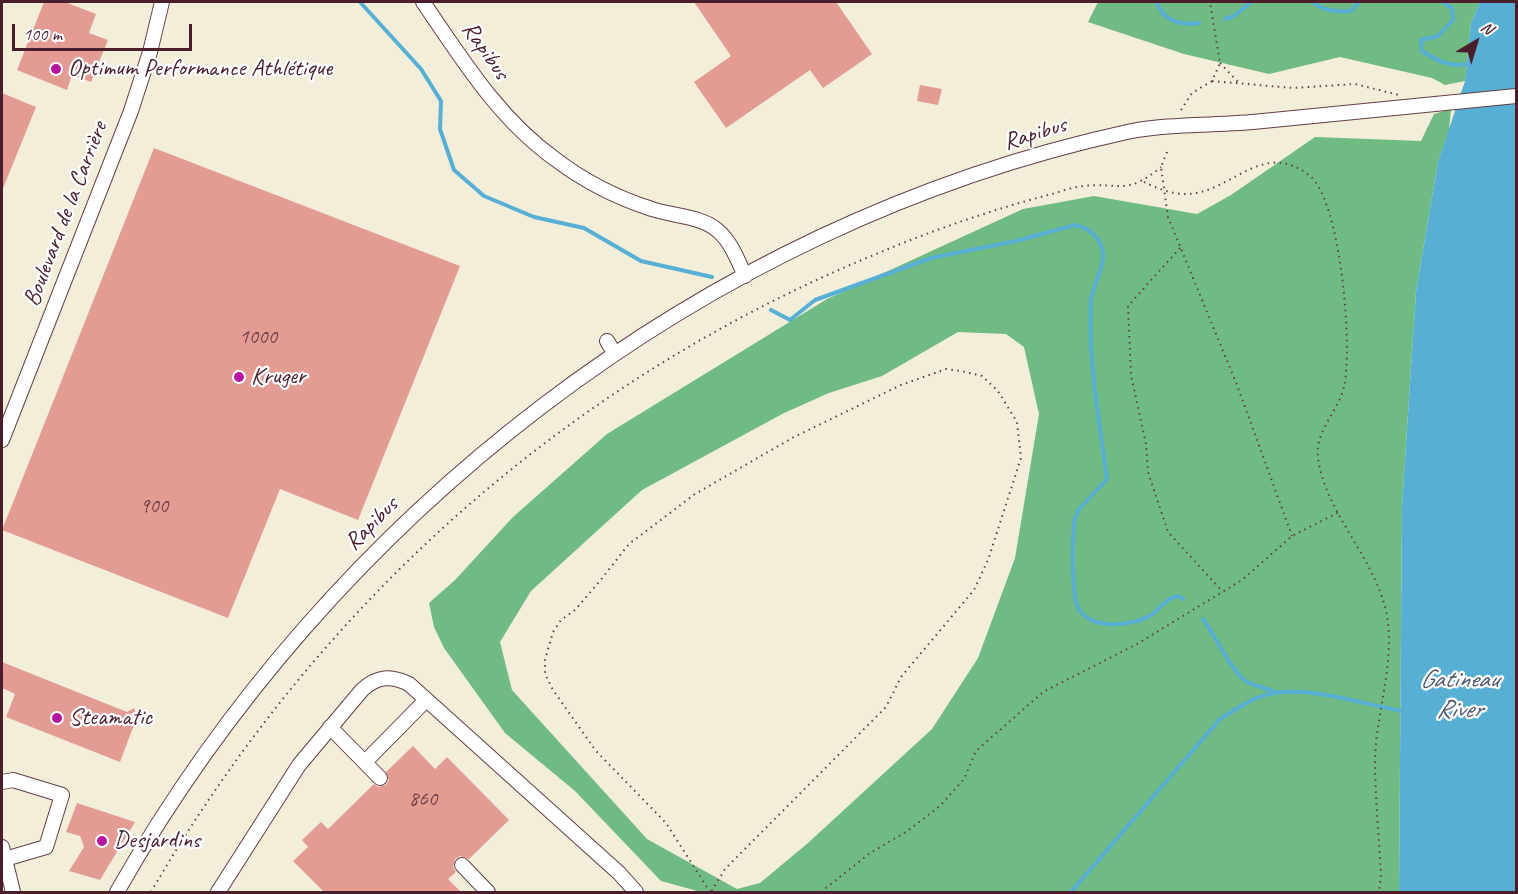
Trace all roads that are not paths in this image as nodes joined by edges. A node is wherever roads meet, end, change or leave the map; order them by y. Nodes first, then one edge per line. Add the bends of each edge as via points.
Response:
1 (162, 2) edge
2 (423, 2) edge
3 (1516, 96) edge
4 (746, 276) junction
5 (607, 341) dead end
6 (615, 354) junction
7 (2, 440) edge
8 (426, 700) junction
9 (330, 727) junction
10 (364, 762) junction
11 (380, 778) dead end
12 (2, 782) edge
13 (3, 853) edge
14 (462, 865) dead end
15 (482, 890) edge
16 (13, 892) edge
17 (117, 892) edge
18 (218, 892) edge
19 (636, 892) edge

1 - 7 street, Boulevard de la Carrière via 131,111
2 - 4 street, Rapibus via 483,88 536,144 612,194 714,227 730,246
3 - 4 street, Rapibus via 1262,121 1164,126 1075,145 910,200
4 - 6 street, Rapibus
5 - 6 street
6 - 17 street, Rapibus via 455,477 330,599 222,731
8 - 9 street via 399,679 380,679 362,690
8 - 10 street
8 - 19 street
9 - 10 street
9 - 18 street via 299,765
10 - 11 street
12 - 13 street via 13,780 62,795 46,848
13 - 16 street
14 - 15 street

